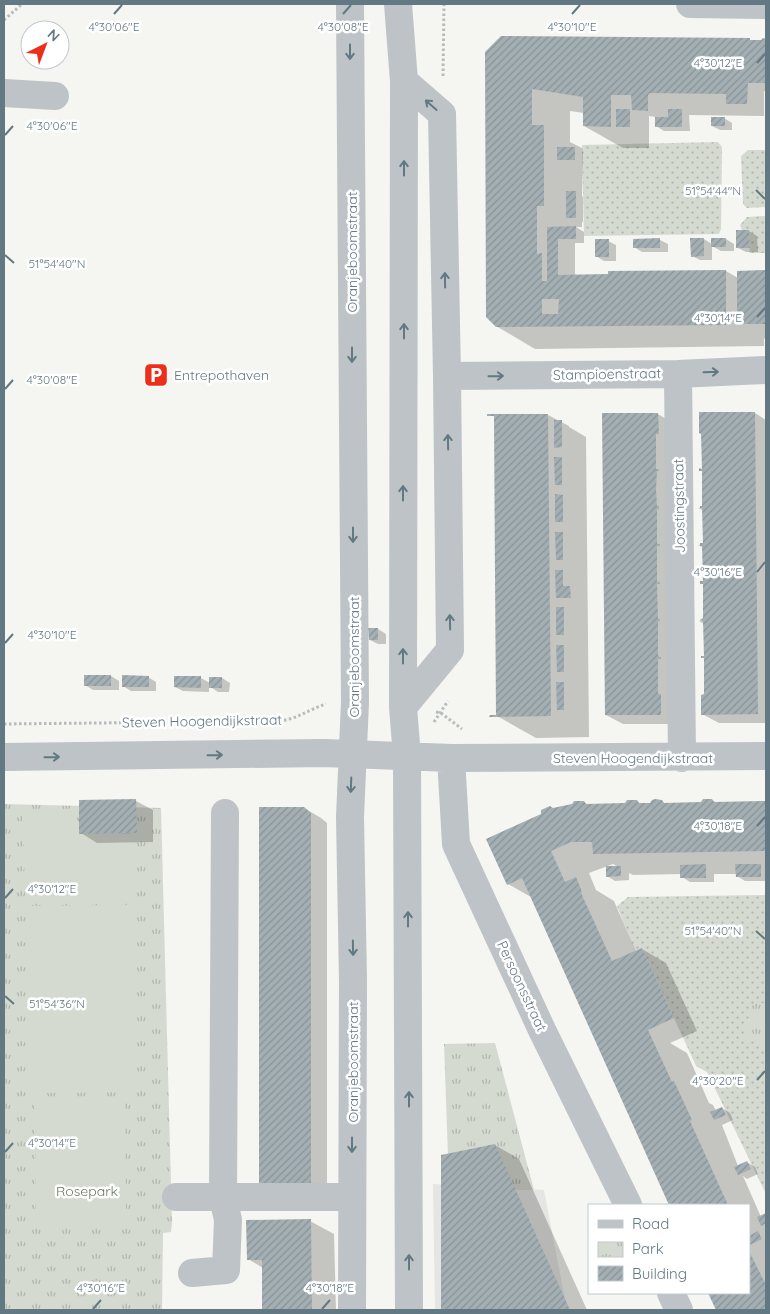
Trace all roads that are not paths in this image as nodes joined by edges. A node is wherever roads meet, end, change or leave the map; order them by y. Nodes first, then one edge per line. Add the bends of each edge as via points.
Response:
1 (350, 4) edge
2 (398, 4) edge
3 (690, 4) edge
4 (766, 5) edge
5 (404, 82) junction
6 (4, 93) edge
7 (55, 96) dead end
8 (766, 370) edge
9 (678, 374) junction
10 (447, 376) junction
11 (403, 707) junction
12 (353, 755) junction
13 (766, 756) edge
14 (4, 757) edge
15 (407, 757) junction
16 (451, 758) junction
17 (682, 758) junction
18 (225, 814) dead end
19 (176, 1197) dead end
20 (222, 1197) junction
21 (352, 1197) junction
22 (628, 1204) edge
23 (192, 1273) dead end
24 (671, 1294) edge
25 (352, 1310) edge
26 (409, 1310) edge
27 (679, 1310) edge

1 -> 12 street, Oranjeboomstraat
2 - 5 street
3 - 4 street
10 -> 5 street via 442,114
11 -> 5 street
6 - 7 street
9 -> 8 street, Stampioenstraat
10 -> 9 street, Stampioenstraat
9 - 17 street, Joostingstraat
11 -> 10 street via 450,650
11 - 15 street
14 -> 12 street
12 - 15 street, Steven Hoogendijkstraat
12 -> 21 street, Oranjeboomstraat via 350,817
13 - 17 street, Steven Hoogendijkstraat
15 - 16 street, Steven Hoogendijkstraat
26 -> 15 street
16 - 17 street, Steven Hoogendijkstraat
16 - 22 street, Persoonsstraat via 456,844
18 - 20 street
19 - 20 street
20 - 21 street
20 - 23 street via 228,1220 226,1270
21 - 25 street, Oranjeboomstraat
24 - 27 street

